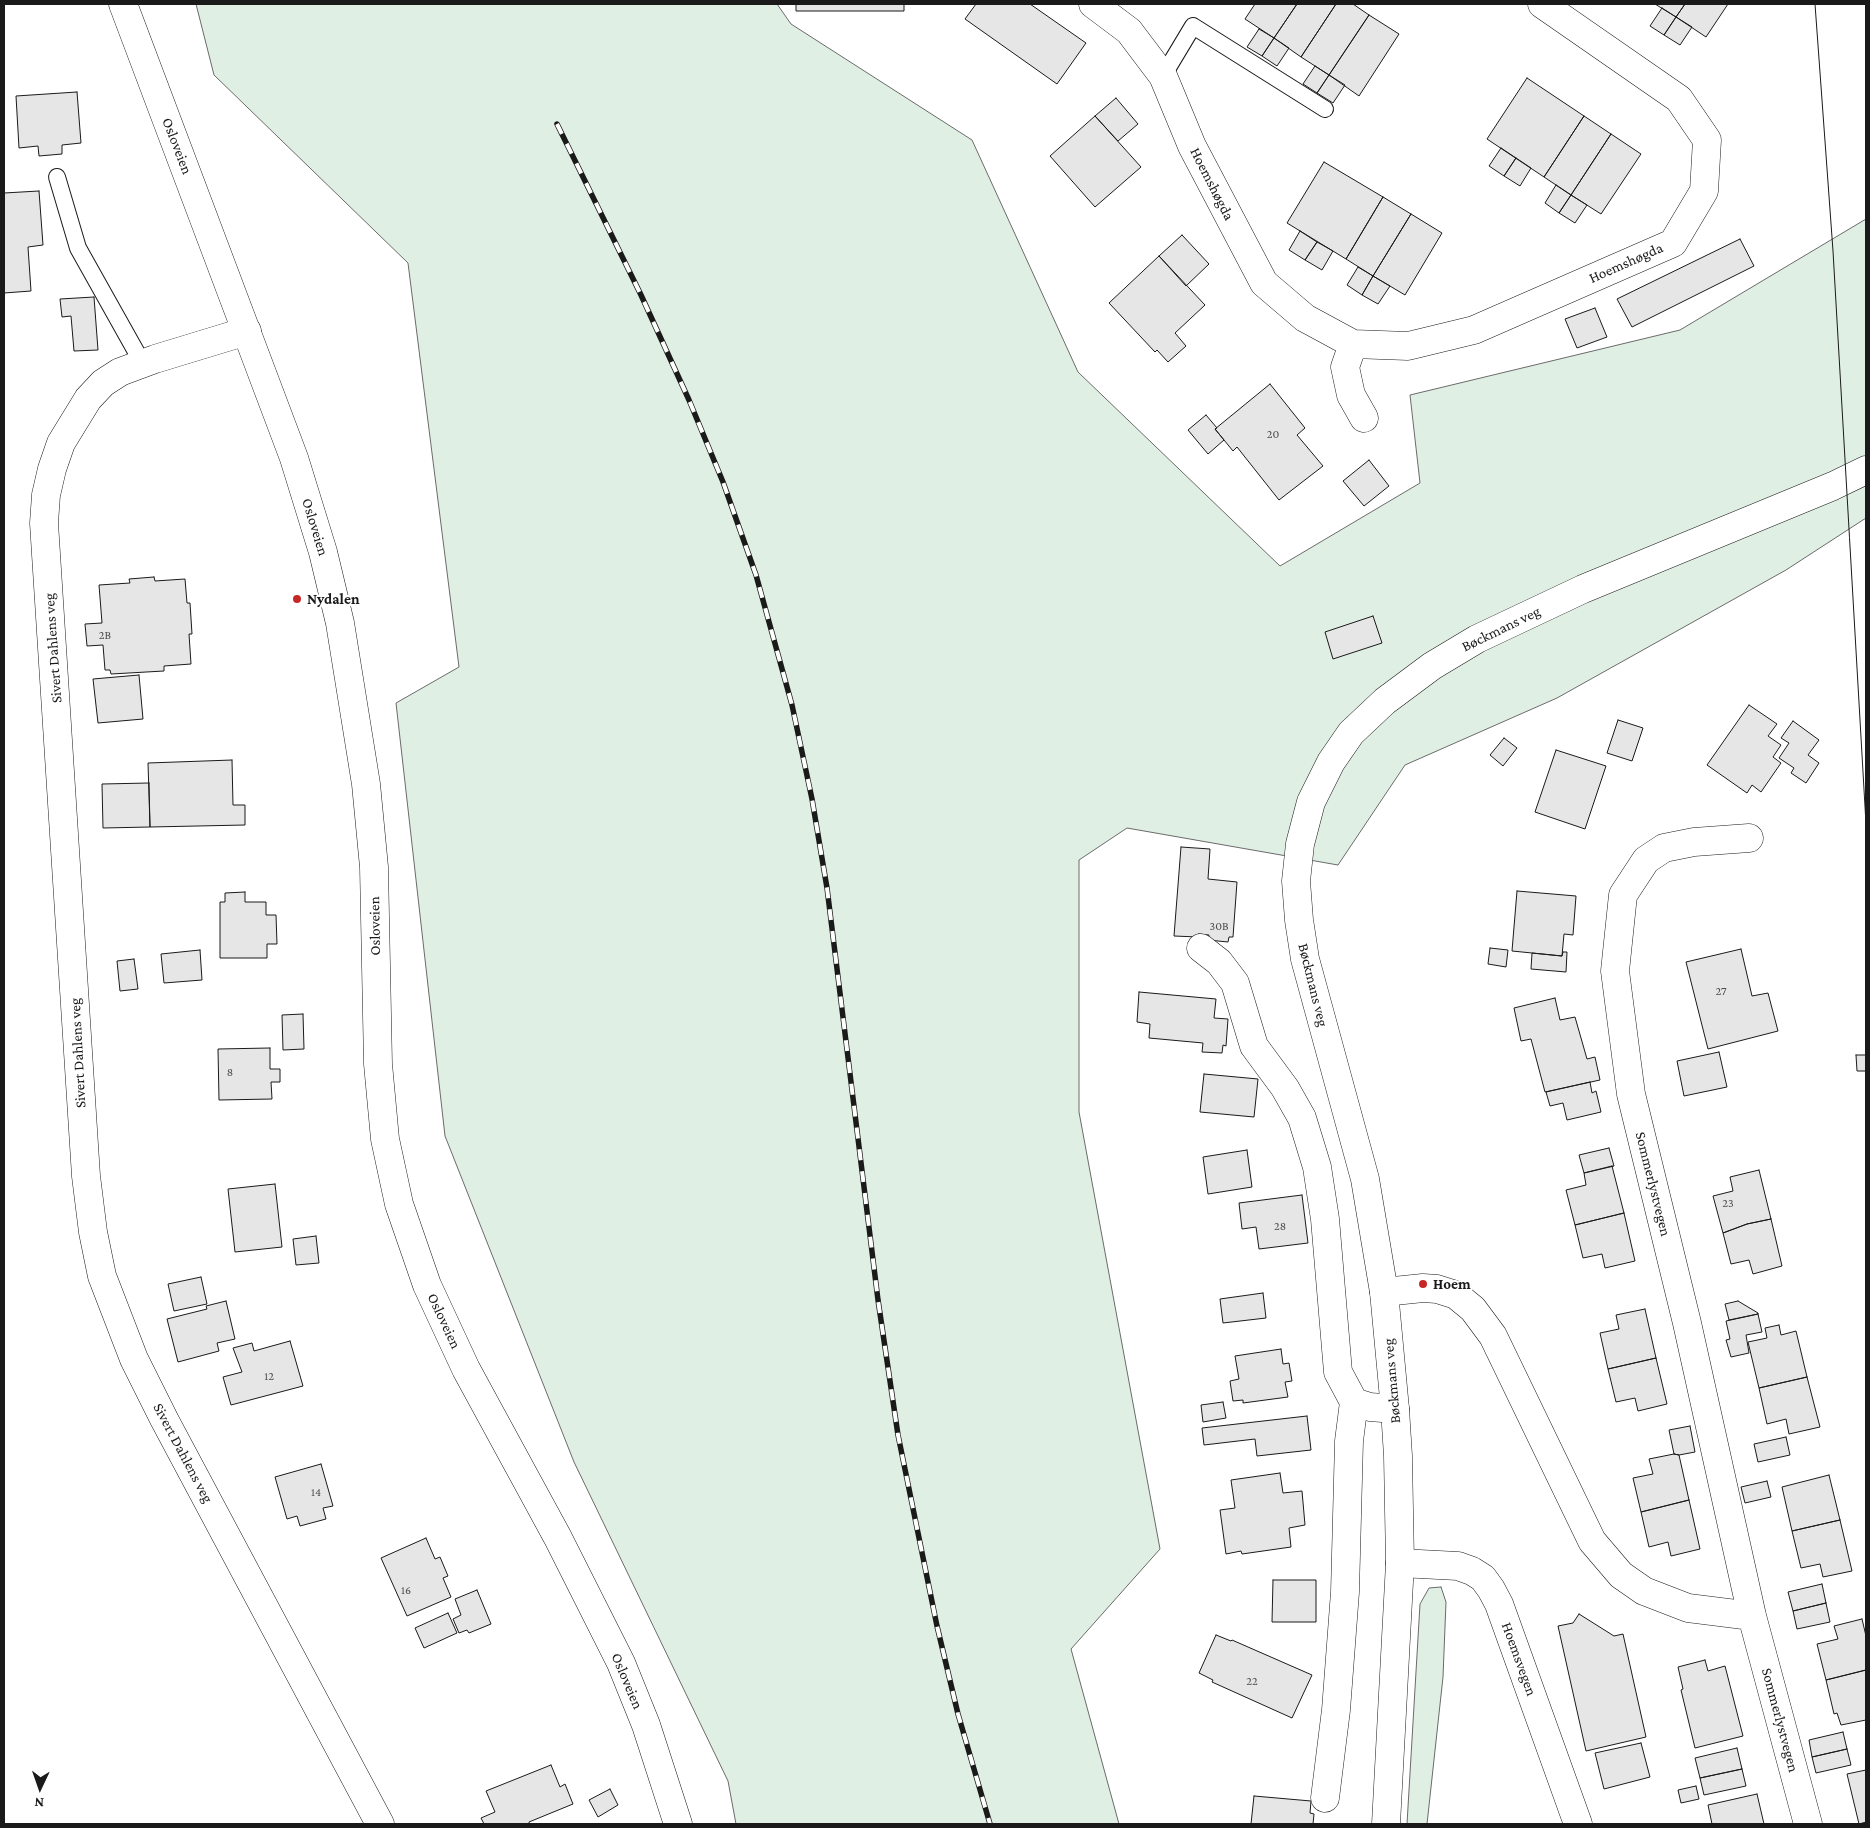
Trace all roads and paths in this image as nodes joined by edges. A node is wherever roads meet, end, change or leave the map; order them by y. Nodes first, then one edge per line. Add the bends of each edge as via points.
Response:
1 (123, 4) edge
2 (1093, 4) edge
3 (1542, 4) edge
4 (1163, 76) junction
5 (1325, 109) dead end
6 (57, 177) dead end
7 (247, 331) junction
8 (1353, 344) junction
9 (143, 364) junction
10 (1364, 418) dead end
11 (1866, 470) edge
12 (1749, 838) dead end
13 (1201, 948) dead end
14 (1384, 1292) junction
15 (1354, 1402) junction
16 (1395, 1409) junction
17 (1400, 1563) junction
18 (1752, 1616) junction
19 (1325, 1798) dead end
20 (380, 1824) edge
21 (678, 1824) edge
22 (1386, 1824) edge
23 (1578, 1824) edge
24 (1808, 1824) edge

1 - 7 main road, Osloveien
2 - 4 main road, Hoemshøgda via 1129,31
3 - 8 main road, Hoemshøgda via 1679,99 1707,140 1704,190 1673,243 1664,247 1474,330 1408,346
4 - 5 lane via 1193,26
4 - 8 main road, Hoemshøgda via 1192,146 1264,283 1305,318
6 - 9 lane via 78,248
7 - 9 main road, Sivert Dahlens veg
7 - 21 main road, Osloveien via 294,458 323,552 341,632 366,784 374,867 378,1064 385,1139 400,1204 427,1285 466,1369 558,1538 621,1663 656,1753
8 - 10 main road via 1345,367 1351,395
9 - 20 main road, Sivert Dahlens veg via 120,372 103,383 88,399 61,443 46,495 82,1126 93,1232 102,1276 134,1359
11 - 14 main road, Bøckmans veg via 1583,589 1477,639 1432,666 1385,701 1351,733 1331,762 1311,802 1300,844 1296,881 1299,920 1305,959 1365,1179
12 - 18 main road, Sommerlystvegen via 1664,848 1646,860 1623,895 1615,971 1631,1094 1687,1324
13 - 15 main road via 1219,962 1235,983 1254,1046 1302,1118 1317,1167 1325,1219 1338,1372
14 - 16 main road, Bøckmans veg
14 - 18 main road via 1437,1289 1456,1295 1473,1309 1493,1336 1592,1541 1621,1575 1644,1591 1688,1608
15 - 16 main road
15 - 19 main road via 1349,1441 1345,1592
16 - 17 main road, Bøckmans veg
17 - 22 main road, Bøckmans veg
17 - 23 main road, Hoemsvegen via 1458,1566 1483,1578 1491,1589
18 - 24 main road, Sommerlystvegen

